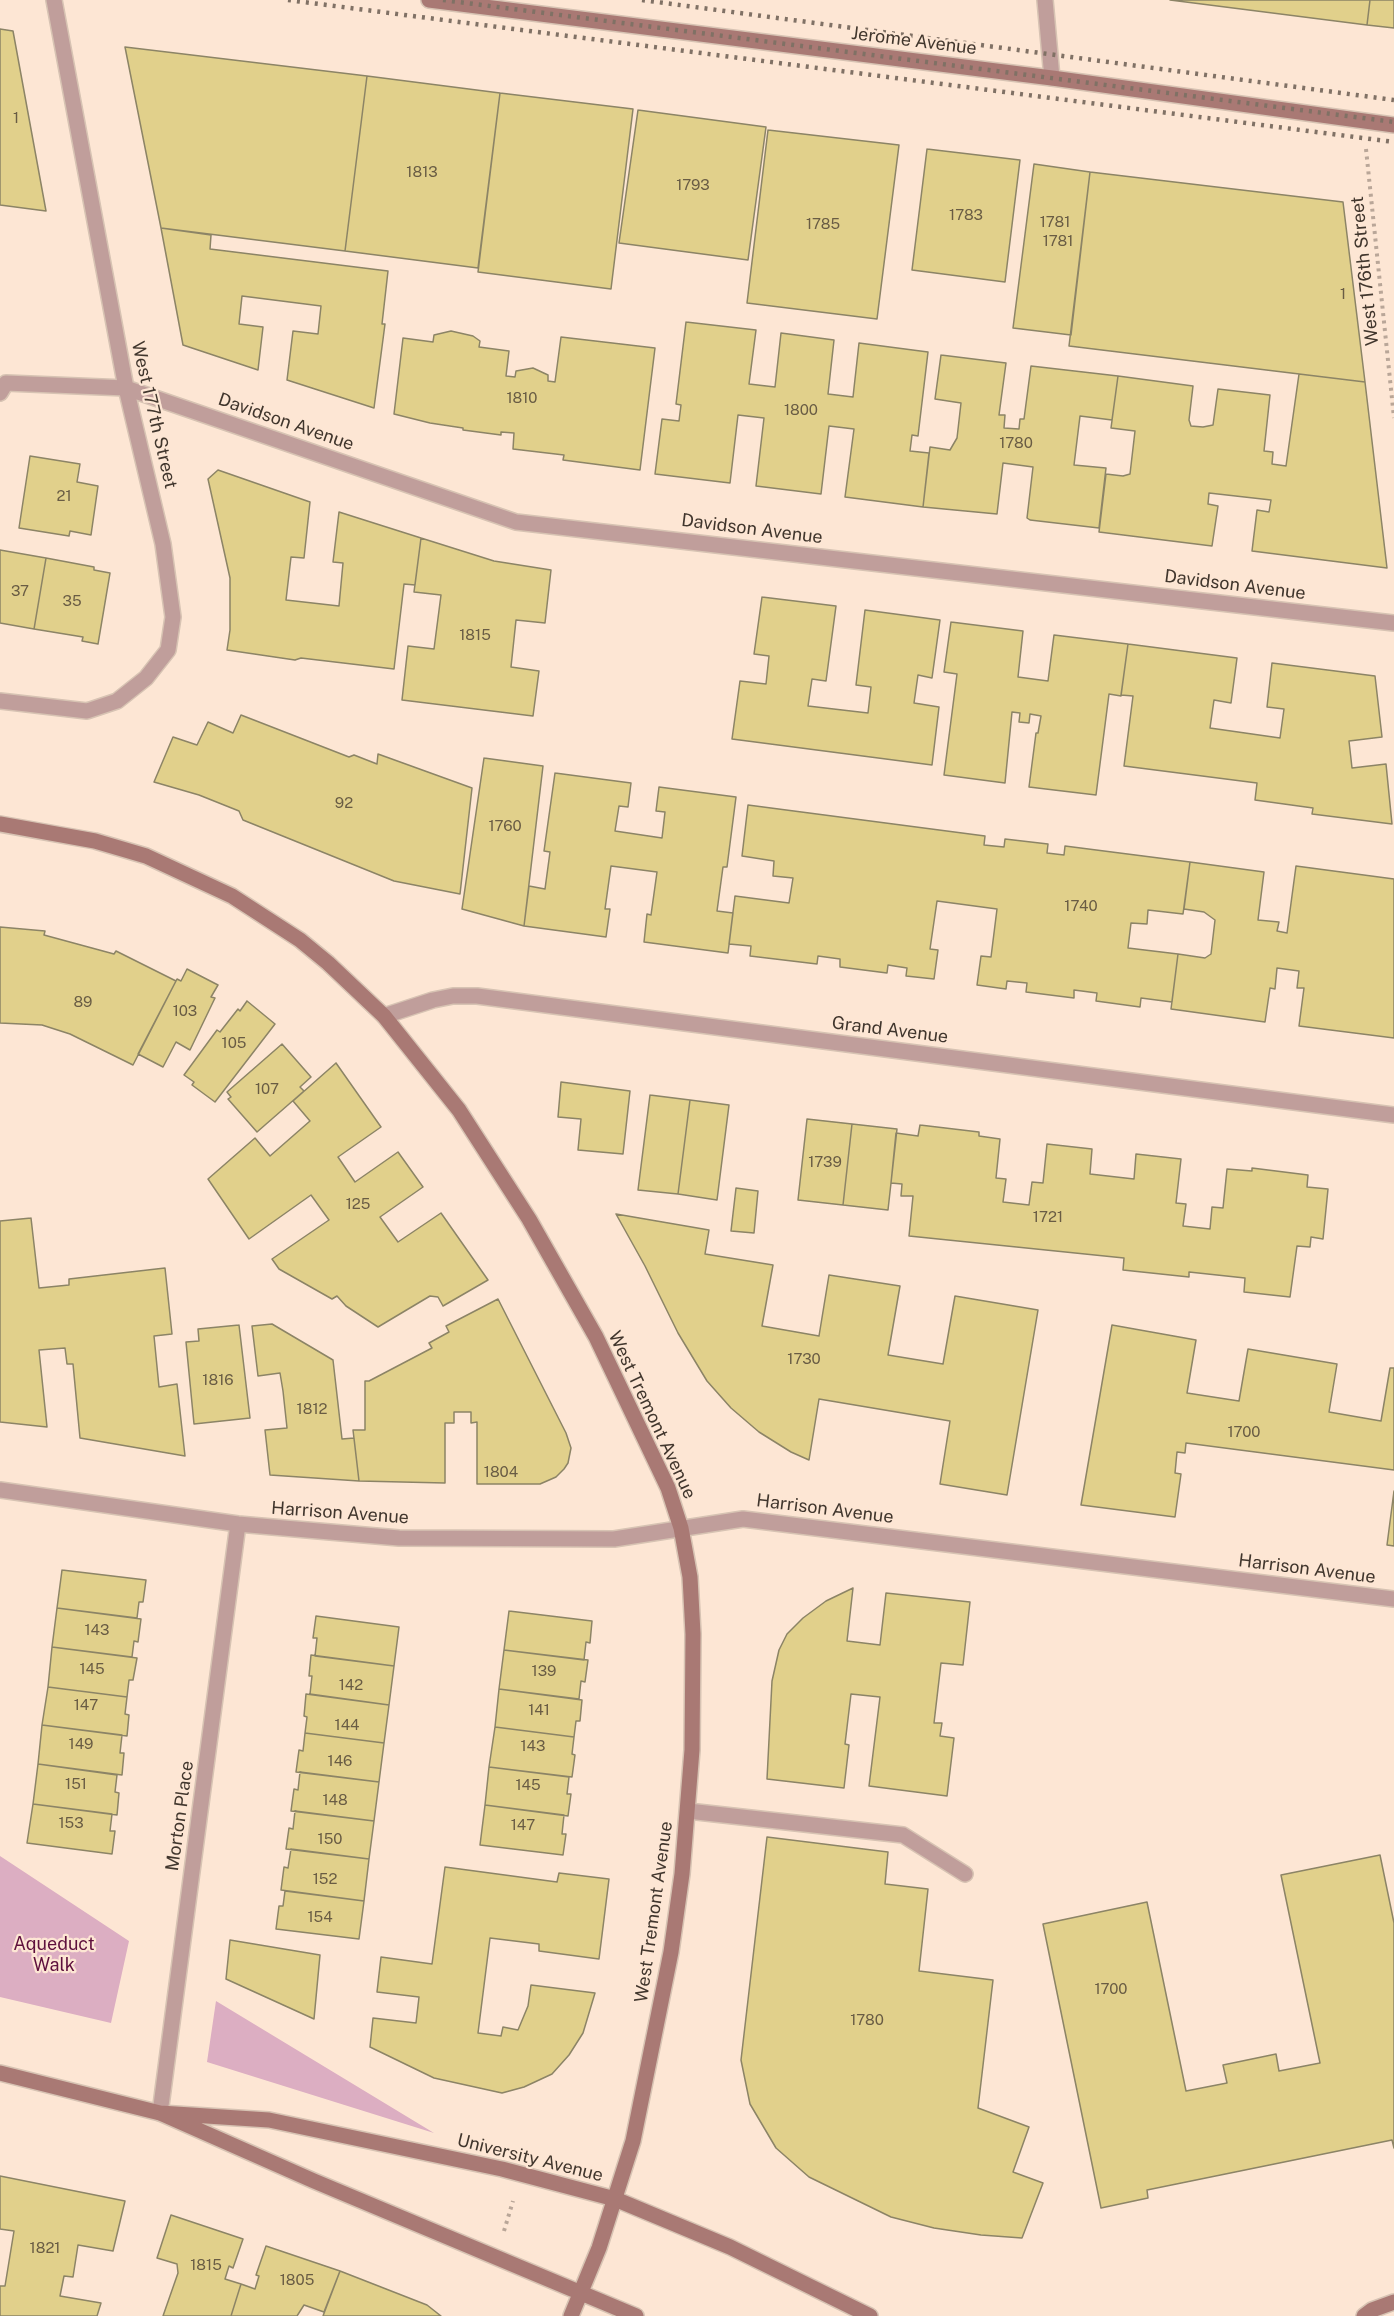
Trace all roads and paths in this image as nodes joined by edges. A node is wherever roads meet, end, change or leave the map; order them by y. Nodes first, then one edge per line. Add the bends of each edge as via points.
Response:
1 (54, 0) edge
2 (429, 0) edge
3 (1045, 0) edge
4 (485, 4) edge
5 (1053, 78) junction
6 (1363, 122) junction
7 (1394, 125) edge
8 (126, 388) junction
9 (0, 393) edge
10 (1394, 418) edge
11 (1394, 623) edge
12 (0, 701) edge
13 (0, 824) edge
14 (384, 1016) junction
15 (1394, 1115) edge
16 (0, 1490) edge
17 (238, 1524) junction
18 (681, 1528) junction
19 (1394, 1599) edge
20 (688, 1811) junction
21 (965, 1874) dead end
22 (0, 2073) edge
23 (160, 2113) junction
24 (520, 2174) junction
25 (615, 2199) junction
26 (497, 2258) junction
27 (581, 2294) junction
28 (1394, 2302) edge
29 (571, 2316) edge
30 (636, 2316) edge
31 (870, 2316) edge
32 (1364, 2316) edge

1 - 8 street, West 177th Street
2 - 4 main road, Jerome Avenue
3 - 5 street
4 - 5 main road, Jerome Avenue
5 - 6 main road, Jerome Avenue
6 - 7 main road, Jerome Avenue
6 - 10 path, West 176th Street
8 - 9 street, Davidson Avenue via 6,383
8 - 11 street, Davidson Avenue via 516,522
8 - 12 street, West 177th Street via 163,544 173,617 168,650 146,678 117,701 87,711
13 - 14 main road, West Tremont Avenue via 96,840 146,856 232,896 300,940
14 - 15 street, Grand Avenue via 453,996 477,996
14 - 18 main road, West Tremont Avenue via 459,1110 564,1277 668,1488
16 - 17 street, Harrison Avenue
17 - 18 street, Harrison Avenue via 399,1538 614,1539
17 - 23 street, Morton Place
18 - 19 street, Harrison Avenue via 743,1519
18 - 20 main road, West Tremont Avenue via 690,1577 693,1634 694,1706
20 - 21 street via 903,1835
20 - 25 main road, West Tremont Avenue via 663,1996 633,2141
22 - 23 main road, University Avenue
23 - 24 main road, University Avenue via 269,2120
23 - 26 main road, University Avenue
24 - 25 main road, University Avenue
24 - 26 path
25 - 27 main road, West Tremont Avenue
25 - 31 main road, University Avenue via 730,2247
26 - 27 main road, University Avenue
27 - 29 main road, West Tremont Avenue
27 - 30 main road, University Avenue
28 - 32 main road

